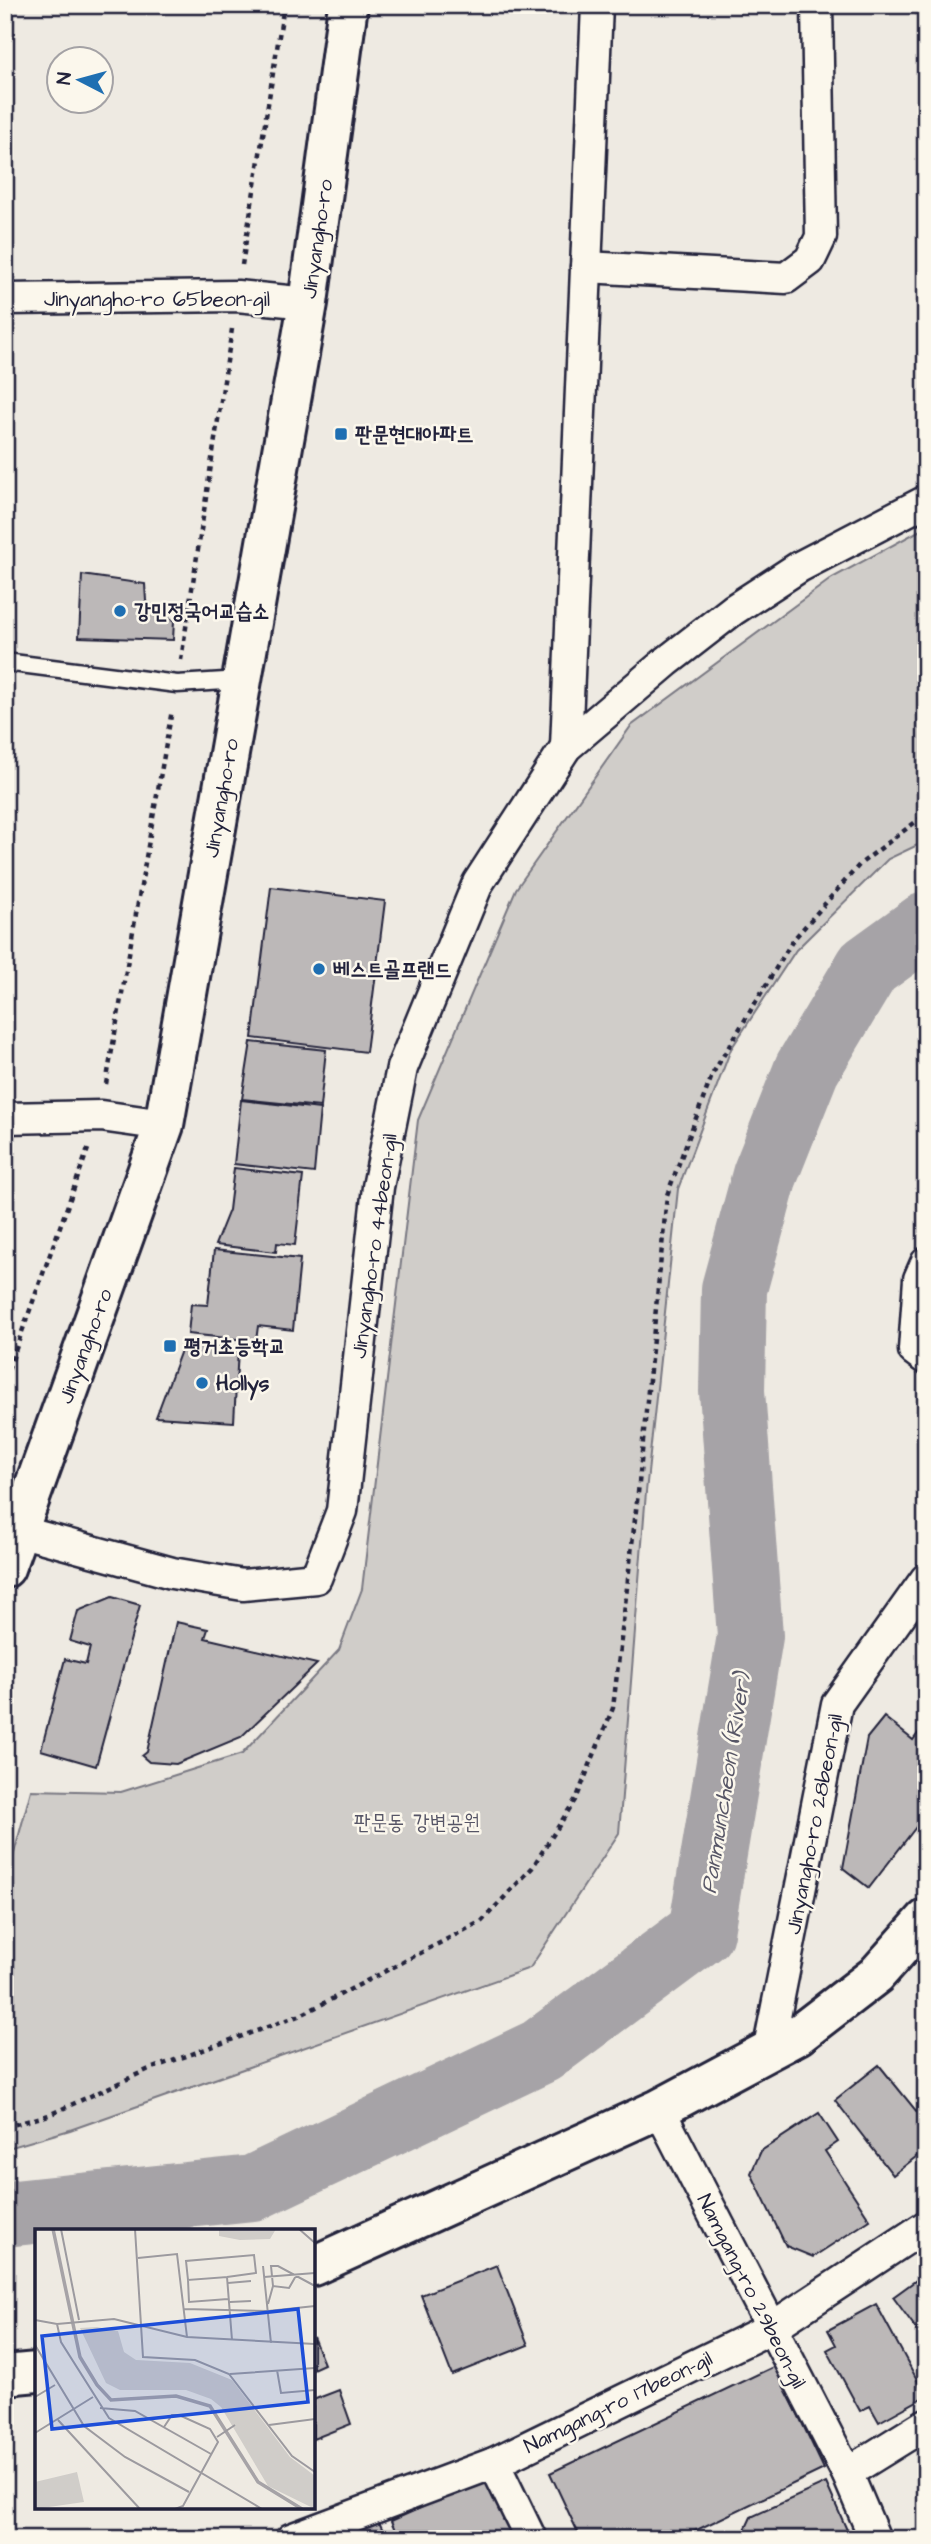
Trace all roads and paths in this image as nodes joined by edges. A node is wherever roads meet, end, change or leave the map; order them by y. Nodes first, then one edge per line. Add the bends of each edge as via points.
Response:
1 (284, 5) edge
2 (348, 5) edge
3 (597, 5) edge
4 (817, 5) edge
5 (586, 267) junction
6 (237, 296) junction
7 (5, 299) edge
8 (308, 303) junction
9 (926, 500) edge
10 (5, 662) edge
11 (241, 680) junction
12 (177, 684) junction
13 (566, 747) junction
14 (926, 814) edge
15 (101, 1116) junction
16 (5, 1118) edge
17 (164, 1125) junction
18 (926, 1263) edge
19 (926, 1359) edge
20 (5, 1379) edge
21 (12, 1531) edge
22 (5, 1568) edge
23 (926, 1579) edge
24 (926, 1919) edge
25 (768, 2052) junction
26 (659, 2109) junction
27 (5, 2127) edge
28 (926, 2226) edge
29 (315, 2265) edge
30 (771, 2328) junction
31 (35, 2372) edge
32 (5, 2375) edge
33 (926, 2424) edge
34 (494, 2463) junction
35 (847, 2473) junction
36 (291, 2539) edge
37 (531, 2539) edge
38 (875, 2539) edge

1 - 6 path
2 - 8 street, Jinyangho-ro
3 - 5 street
4 - 5 street via 821,237 810,260 786,278
5 - 13 street
6 - 7 street, Jinyangho-ro 65beon-gil
6 - 8 street, Jinyangho-ro 65beon-gil
6 - 12 path
8 - 11 street, Jinyangho-ro
9 - 13 street, Jinyangho-ro 44beon-gil via 799,567 733,610
10 - 12 lane
11 - 12 lane
11 - 17 street, Jinyangho-ro
12 - 15 path
13 - 21 street, Jinyangho-ro 44beon-gil via 478,883 402,1068 378,1186 342,1511 316,1578 243,1585 172,1573
14 - 27 path via 860,864 793,940 713,1073 676,1170 667,1195 613,1708 577,1797 532,1868 482,1921 301,2015 147,2070 49,2115
15 - 16 street
15 - 17 street
15 - 20 path
17 - 21 street, Jinyangho-ro
18 - 19 street via 919,1279 914,1350
21 - 22 street, Jinyangho-ro
23 - 25 street, Jinyangho-ro 28beon-gil via 837,1704
24 - 25 street via 876,1975 798,2035
25 - 26 street
26 - 29 street
26 - 30 street, Namgang-ro 29beon-gil
28 - 30 street, Namgang-ro 17beon-gil
30 - 34 street, Namgang-ro 17beon-gil
30 - 35 street, Namgang-ro 29beon-gil
31 - 32 street
33 - 35 street
34 - 36 street, Namgang-ro 17beon-gil
34 - 37 street
35 - 38 street, Namgang-ro 29beon-gil

